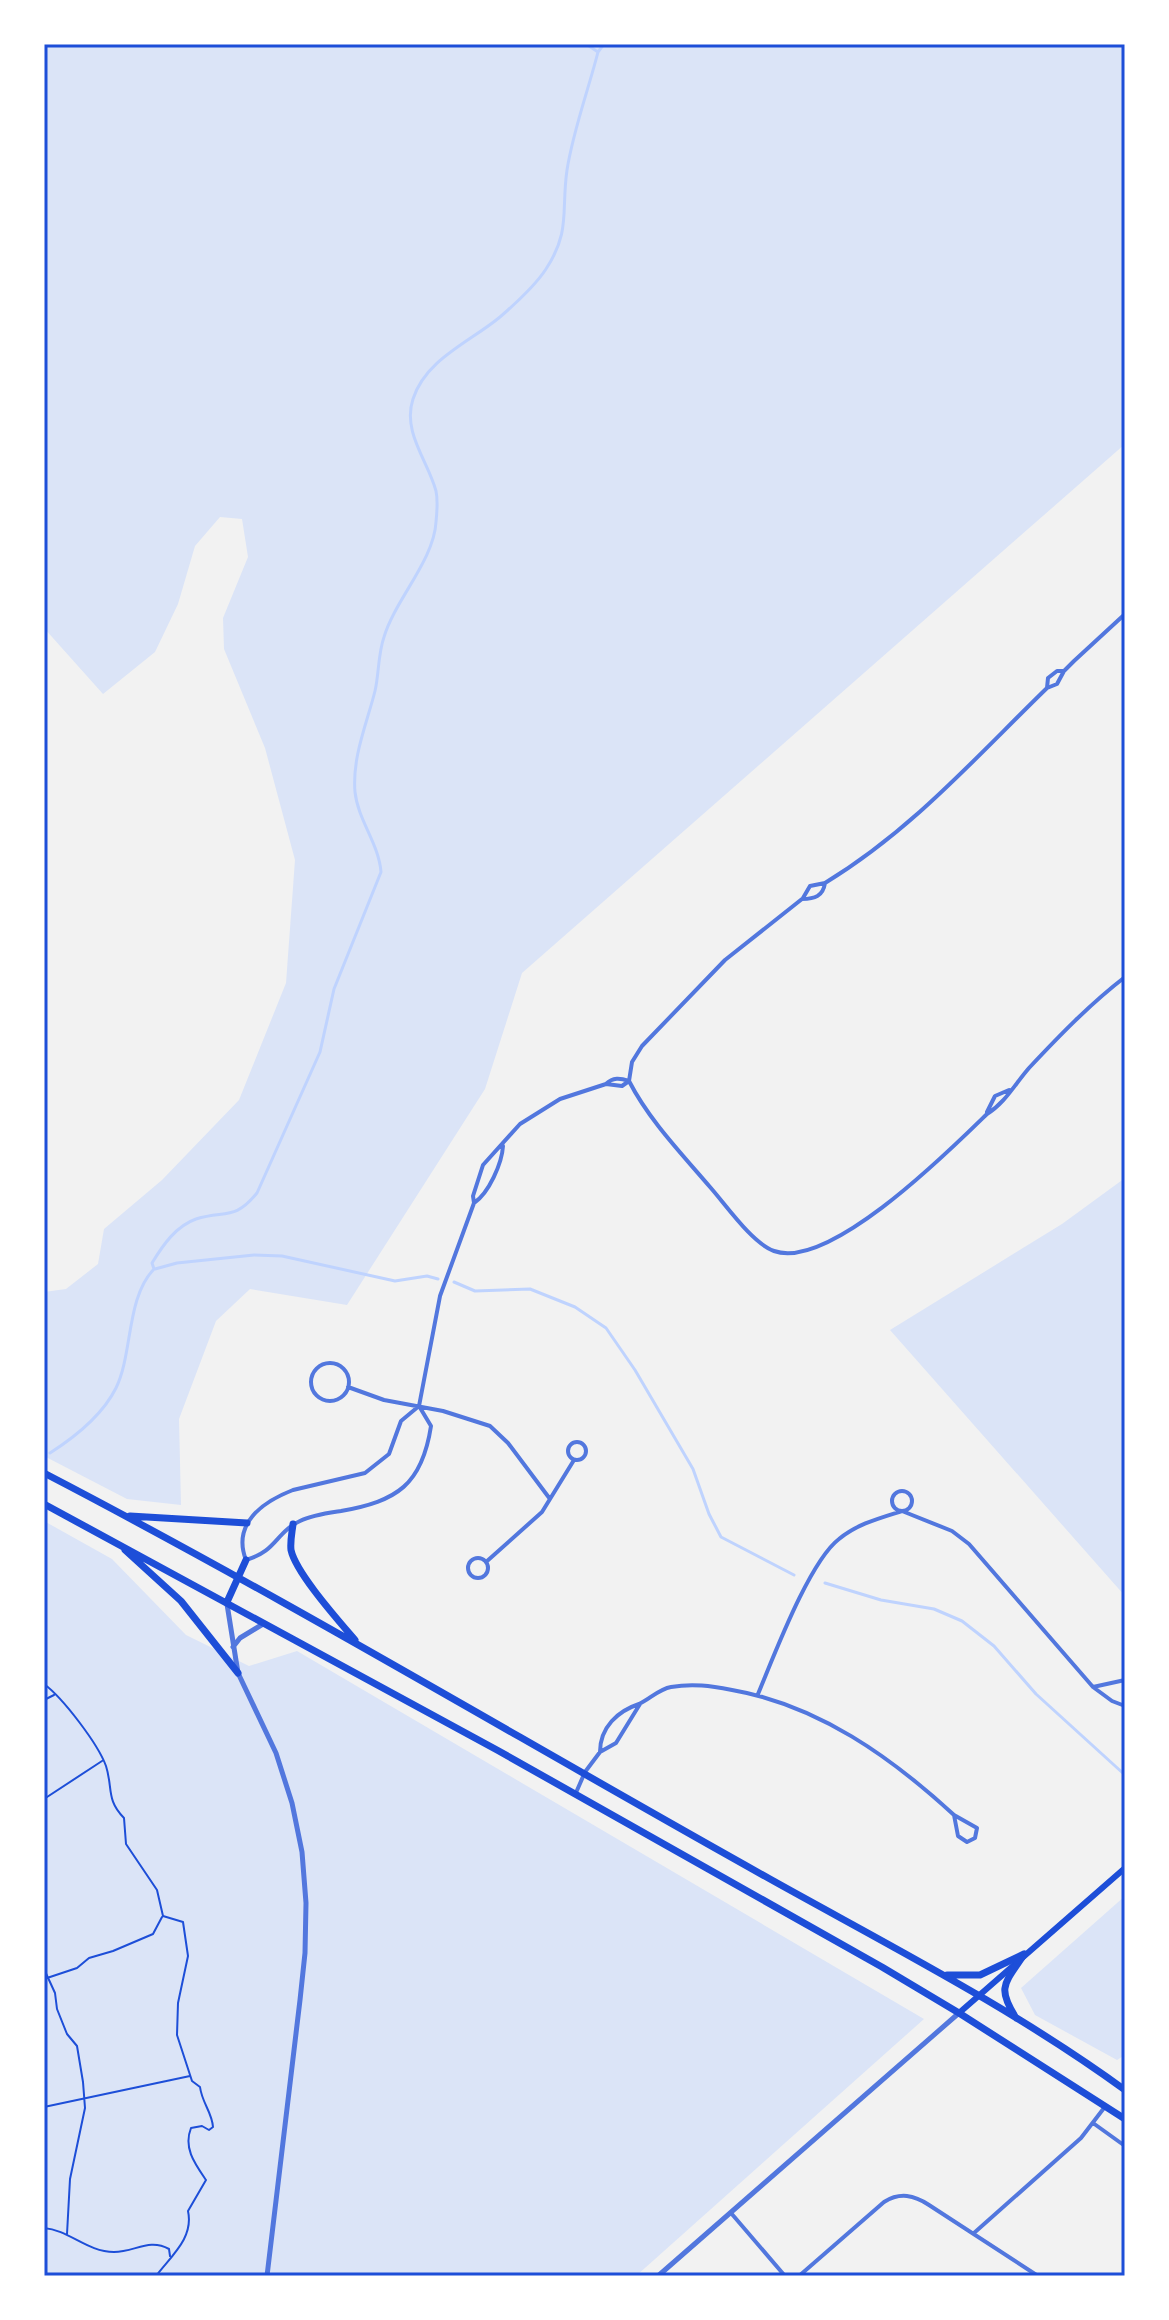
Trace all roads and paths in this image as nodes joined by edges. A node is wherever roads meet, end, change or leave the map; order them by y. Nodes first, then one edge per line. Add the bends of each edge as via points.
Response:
1 (1125, 614) edge
2 (1064, 671) junction
3 (1047, 688) junction
4 (825, 883) junction
5 (802, 899) junction
6 (1125, 977) edge
7 (629, 1081) junction
8 (1009, 1090) junction
9 (987, 1114) junction
10 (503, 1146) junction
11 (474, 1203) junction
12 (348, 1387) junction
13 (419, 1406) junction
14 (574, 1460) junction
15 (44, 1473) edge
16 (550, 1499) junction
17 (44, 1504) edge
18 (902, 1511) junction
19 (126, 1516) junction
20 (247, 1523) junction
21 (293, 1524) junction
22 (118, 1542) junction
23 (246, 1560) junction
24 (486, 1562) junction
25 (236, 1576) junction
26 (227, 1602) junction
27 (263, 1624) junction
28 (359, 1644) junction
29 (233, 1648) junction
30 (238, 1673) junction
31 (1125, 1680) edge
32 (44, 1684) edge
33 (1093, 1687) junction
34 (55, 1694) junction
35 (758, 1694) junction
36 (44, 1700) edge
37 (640, 1703) junction
38 (1125, 1706) edge
39 (600, 1752) junction
40 (103, 1760) junction
41 (585, 1772) junction
42 (575, 1795) junction
43 (44, 1799) edge
44 (954, 1815) junction
45 (1125, 1868) edge
46 (163, 1916) junction
47 (1024, 1954) junction
48 (44, 1969) edge
49 (943, 1974) junction
50 (49, 1976) junction
51 (44, 1979) edge
52 (979, 1995) junction
53 (959, 2013) junction
54 (1017, 2020) junction
55 (190, 2076) junction
56 (1125, 2090) edge
57 (84, 2099) junction
58 (1106, 2106) junction
59 (44, 2107) edge
60 (1125, 2119) edge
61 (1093, 2123) junction
62 (1125, 2146) edge
63 (731, 2213) junction
64 (44, 2228) edge
65 (974, 2233) junction
66 (67, 2234) junction
67 (170, 2257) junction
68 (156, 2276) edge
69 (267, 2276) edge
70 (658, 2276) edge
71 (785, 2276) edge
72 (799, 2276) edge
73 (1038, 2276) edge

1 - 2 street
2 - 3 street via 1057,684
2 - 3 street via 1052,674
3 - 4 street via 945,792
4 - 5 street via 810,886
4 - 5 street via 822,894
5 - 7 street via 692,993 642,1046
6 - 8 street via 1075,1020
7 - 9 street via 645,1110 748,1231 772,1251 793,1255 813,1250 876,1211
7 - 10 street via 610,1080 560,1099 520,1124
8 - 9 street
8 - 9 street via 995,1096
10 - 11 street via 482,1197
10 - 11 street via 483,1165
11 - 13 street via 440,1296
12 - 12 street via 344,1369 333,1363 321,1365 311,1380 323,1400 341,1397
12 - 13 street
13 - 16 street via 490,1426
13 - 20 street via 401,1421 389,1454 375,1467 282,1494
13 - 21 street via 431,1426 428,1442 417,1470 399,1491 384,1501
14 - 14 street via 586,1454 582,1443 569,1448
14 - 16 street
15 - 19 main road
16 - 24 street
17 - 22 main road
18 - 18 street via 912,1500 903,1491 891,1501
18 - 33 street via 952,1531 969,1544
18 - 35 street via 835,1541 805,1589
19 - 20 main road
19 - 25 main road
20 - 23 street via 241,1541
21 - 23 street via 266,1553
21 - 28 main road via 292,1553 301,1571
22 - 26 main road
22 - 30 main road via 181,1601
23 - 25 main road
24 - 24 street via 474,1559 470,1573 484,1576
25 - 26 main road
25 - 28 main road
26 - 27 main road
26 - 29 street
27 - 29 street
27 - 42 main road
28 - 41 main road
29 - 30 street
30 - 69 street via 276,1753 292,1803 306,1903 305,1953
31 - 33 street
32 - 34 path
33 - 38 street
34 - 36 path
34 - 40 path
35 - 37 street via 698,1684 668,1688
35 - 44 street via 861,1741
37 - 39 street via 616,1743
37 - 39 street via 629,1705 610,1723
39 - 41 street
40 - 43 path
40 - 46 path via 110,1798 124,1818 126,1844 157,1890
41 - 42 street
41 - 49 main road
42 - 53 main road
44 - 44 street via 958,1836 967,1842 975,1838 977,1828
45 - 47 main road
46 - 50 path via 153,1934
46 - 55 path via 183,1922 185,1929 188,1956 177,2035
47 - 49 main road via 980,1975
47 - 52 main road
47 - 54 main road via 1004,1984 1004,1999
48 - 50 path
49 - 52 main road
50 - 51 path
50 - 57 path via 67,2034 77,2046
52 - 53 main road
52 - 54 main road
53 - 58 main road
53 - 63 street
54 - 56 main road
55 - 57 path
55 - 67 path via 200,2087 213,2127 191,2128 188,2135 190,2157 206,2180 188,2211 186,2238
57 - 59 path
57 - 66 path
58 - 60 main road
58 - 61 street
61 - 62 street
61 - 65 street
63 - 70 street
63 - 71 street
64 - 66 path
65 - 72 street via 920,2199 901,2195
65 - 73 street
66 - 67 path via 90,2248 115,2252 159,2243 169,2249
67 - 68 path

